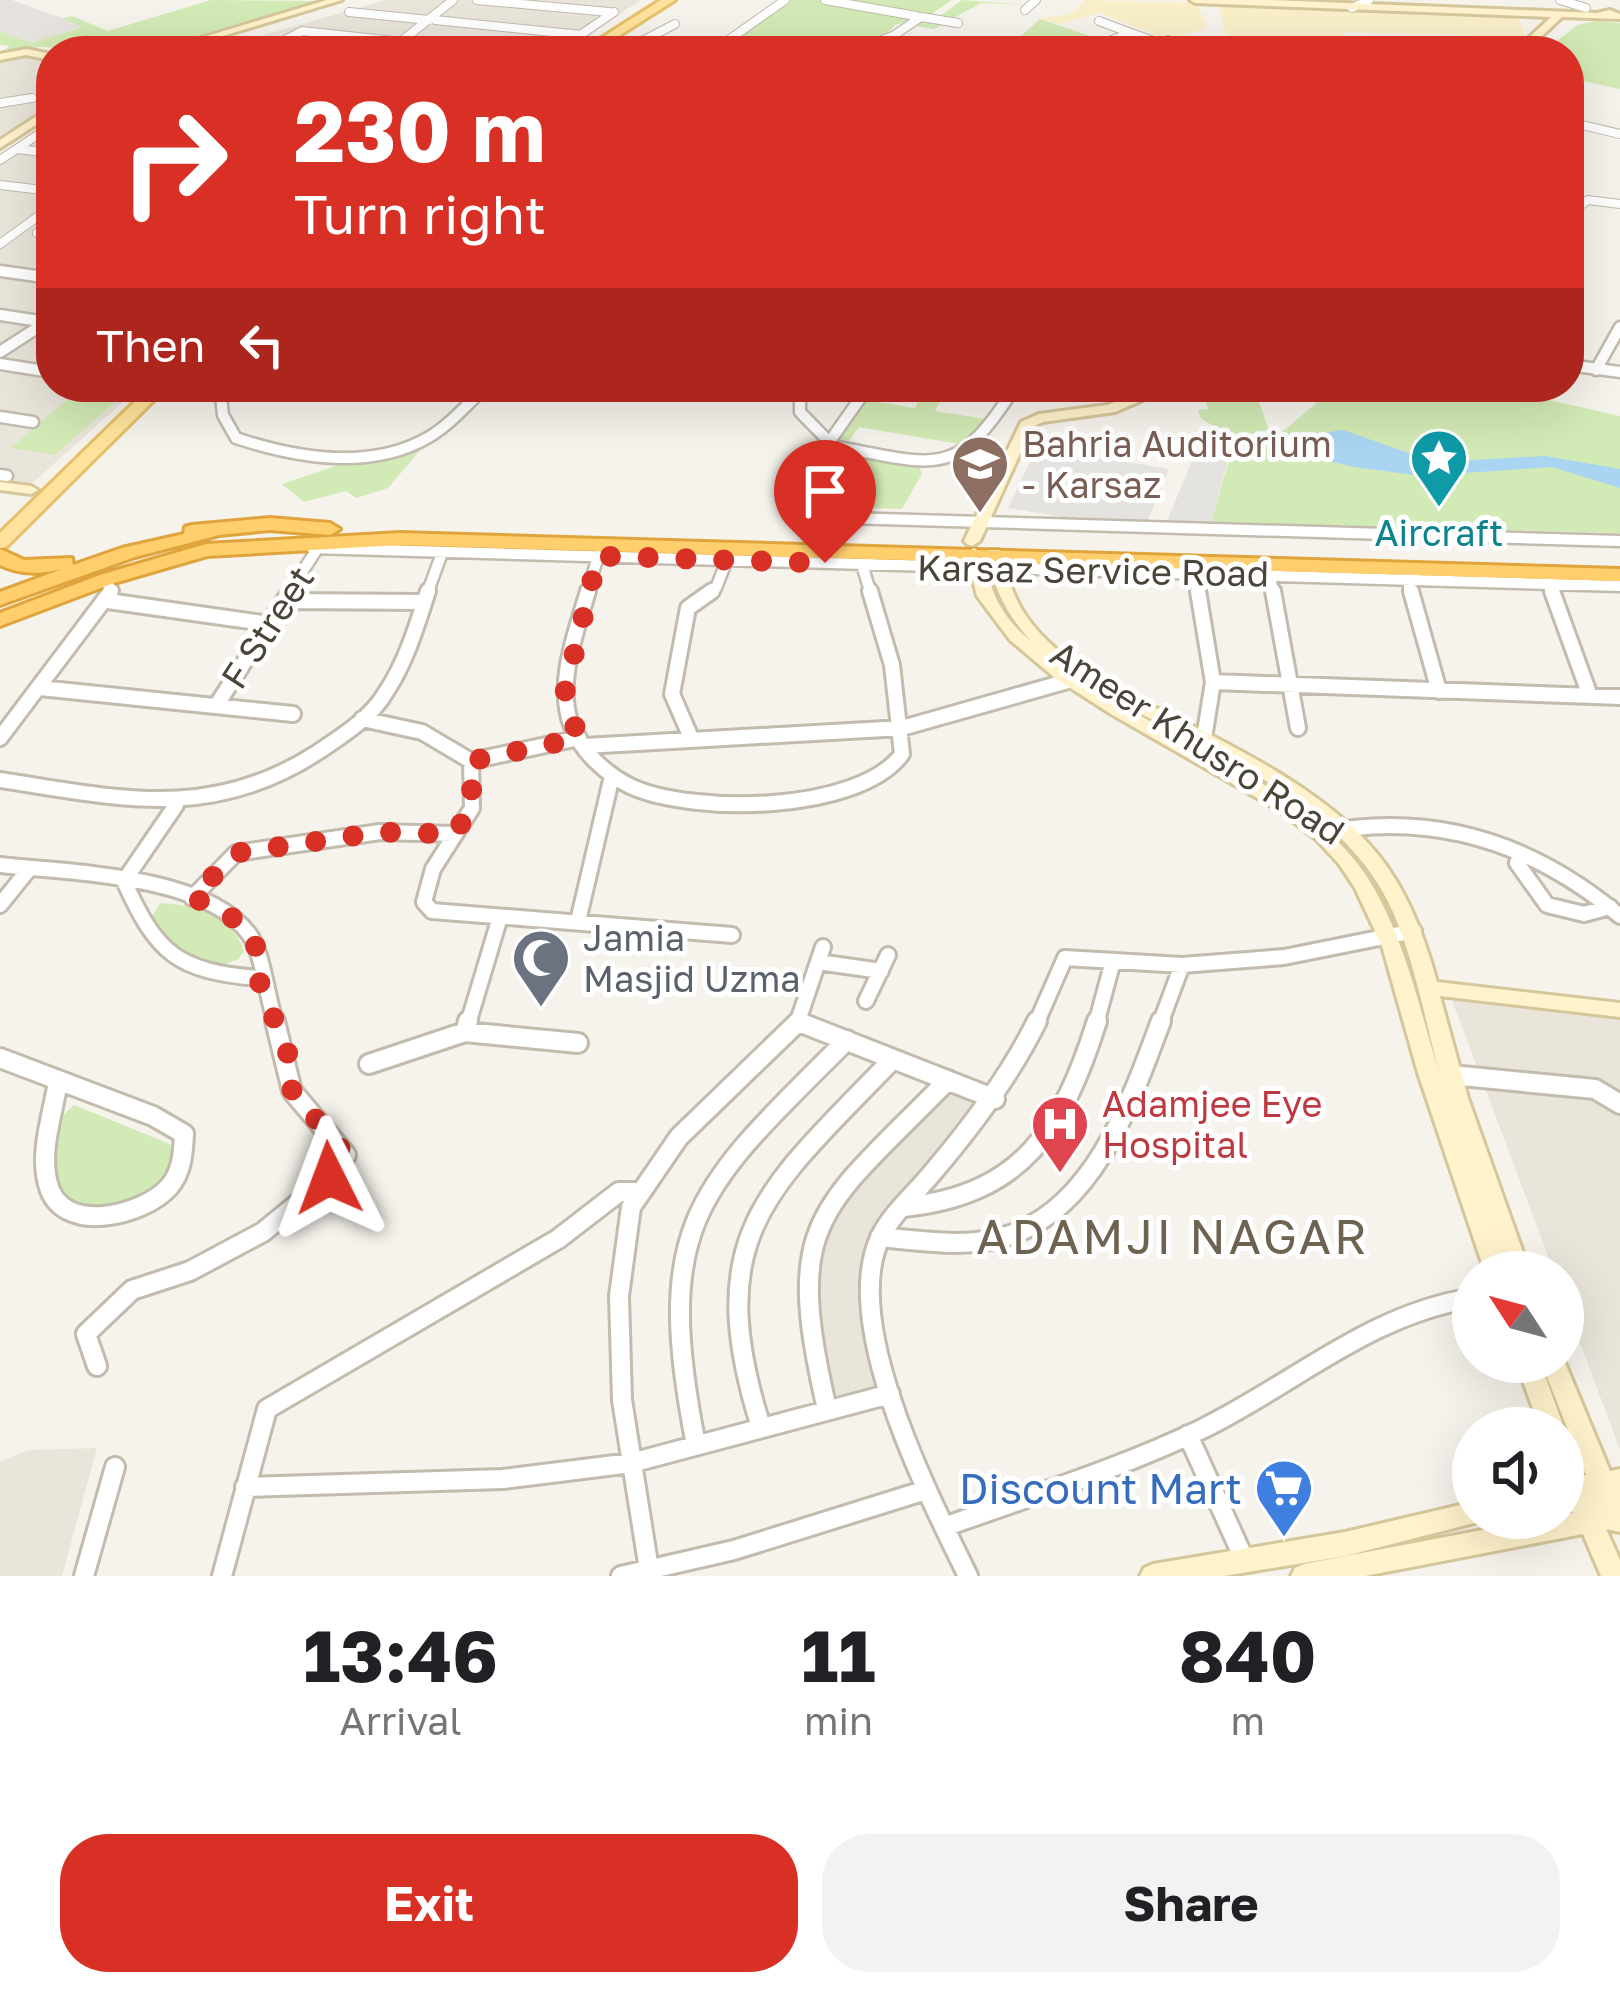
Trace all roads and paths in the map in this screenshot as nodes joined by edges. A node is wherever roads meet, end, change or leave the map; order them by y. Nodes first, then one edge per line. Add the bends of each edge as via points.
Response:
1 (457, 0) edge
2 (477, 0) edge
3 (503, 0) edge
4 (650, 0) edge
5 (669, 0) edge
6 (785, 0) edge
7 (825, 0) edge
8 (1036, 0) edge
9 (1195, 0) edge
10 (1369, 0) edge
11 (1560, 0) edge
12 (336, 3) edge
13 (1580, 3) edge
14 (1352, 8) junction
15 (1025, 10) dead end
16 (617, 13) junction
17 (1560, 14) junction
18 (1612, 15) edge
19 (921, 17) junction
20 (645, 19) junction
21 (432, 20) junction
22 (1099, 21) dead end
23 (958, 23) dead end
24 (675, 25) dead end
25 (604, 28) junction
26 (1131, 32) junction
27 (582, 35) joint
28 (216, 36) edge
29 (224, 36) edge
30 (293, 36) edge
31 (332, 36) edge
32 (412, 36) edge
33 (591, 36) edge
34 (607, 36) edge
35 (612, 36) edge
36 (653, 36) edge
37 (735, 36) edge
38 (893, 36) edge
39 (1122, 36) edge
40 (1141, 36) edge
41 (1536, 36) edge
42 (36, 53) edge
43 (0, 56) edge
44 (32, 98) dead end
45 (0, 103) edge
46 (1584, 126) edge
47 (36, 127) edge
48 (1620, 134) edge
49 (3, 148) edge
50 (36, 151) edge
51 (0, 185) edge
52 (36, 189) edge
53 (1584, 203) edge
54 (1620, 204) edge
55 (36, 219) edge
56 (36, 221) edge
57 (0, 225) edge
58 (23, 227) junction
59 (0, 246) edge
60 (0, 271) edge
61 (36, 276) edge
62 (0, 315) edge
63 (36, 319) edge
64 (1620, 327) edge
65 (36, 330) edge
66 (0, 352) edge
67 (0, 364) edge
68 (1584, 367) edge
69 (36, 370) edge
70 (1596, 370) junction
71 (1620, 373) edge
72 (128, 402) edge
73 (144, 402) edge
74 (222, 402) edge
75 (469, 402) edge
76 (797, 402) edge
77 (858, 402) edge
78 (1007, 402) edge
79 (1128, 402) edge
80 (0, 417) edge
81 (806, 421) junction
82 (33, 422) dead end
83 (842, 425) junction
84 (834, 444) junction
85 (2, 479) edge
86 (31, 490) junction
87 (346, 531) junction
88 (400, 539) junction
89 (1, 541) edge
90 (1620, 541) edge
91 (317, 549) junction
92 (206, 550) junction
93 (981, 550) junction
94 (124, 553) junction
95 (442, 553) junction
96 (598, 556) junction
97 (727, 560) junction
98 (1620, 561) edge
99 (862, 565) junction
100 (1195, 573) junction
101 (1270, 575) junction
102 (1620, 575) edge
103 (1407, 578) junction
104 (1549, 584) junction
105 (1620, 586) edge
106 (0, 589) edge
107 (107, 590) junction
108 (284, 601) junction
109 (423, 602) junction
110 (0, 603) edge
111 (0, 620) edge
112 (270, 624) junction
113 (1079, 679) junction
114 (1213, 682) junction
115 (1293, 686) junction
116 (40, 688) junction
117 (1438, 691) junction
118 (1590, 696) junction
119 (1620, 697) edge
120 (216, 706) junction
121 (293, 714) dead end
122 (362, 719) junction
123 (902, 728) junction
124 (1298, 728) dead end
125 (0, 738) edge
126 (692, 740) junction
127 (582, 742) junction
128 (1197, 744) junction
129 (471, 761) junction
130 (612, 776) junction
131 (0, 779) edge
132 (176, 805) junction
133 (1331, 830) junction
134 (454, 834) junction
135 (1521, 855) junction
136 (0, 865) edge
137 (29, 869) junction
138 (124, 881) junction
139 (192, 898) junction
140 (0, 905) edge
141 (1615, 911) edge
142 (500, 917) junction
143 (578, 921) junction
144 (1414, 931) junction
145 (732, 934) dead end
146 (1390, 934) junction
147 (1113, 961) junction
148 (1182, 965) junction
149 (258, 978) junction
150 (1404, 988) junction
151 (1430, 988) junction
152 (866, 1001) dead end
153 (1620, 1010) edge
154 (799, 1022) junction
155 (465, 1032) junction
156 (847, 1040) junction
157 (578, 1043) dead end
158 (0, 1058) edge
159 (893, 1059) junction
160 (369, 1064) dead end
161 (1450, 1076) junction
162 (948, 1080) junction
163 (58, 1081) junction
164 (995, 1099) junction
165 (1620, 1104) edge
166 (641, 1192) junction
167 (904, 1207) junction
168 (880, 1237) junction
169 (1490, 1251) edge
170 (1511, 1251) edge
171 (1452, 1301) edge
172 (97, 1366) dead end
173 (1559, 1383) edge
174 (890, 1394) junction
175 (827, 1409) junction
176 (760, 1427) junction
177 (1188, 1435) junction
178 (696, 1445) junction
179 (632, 1462) junction
180 (115, 1467) dead end
181 (1589, 1485) edge
182 (245, 1487) junction
183 (926, 1490) junction
184 (1452, 1518) edge
185 (1611, 1519) edge
186 (944, 1527) junction
187 (1245, 1561) junction
188 (649, 1574) edge
189 (84, 1576) edge
190 (222, 1576) edge
191 (621, 1576) edge
192 (968, 1576) edge
193 (1153, 1576) edge
194 (1304, 1576) edge
195 (1614, 1576) edge

1 - 21 street
2 - 16 street
3 - 16 street
4 - 16 main road
4 - 20 main road via 629,18
5 - 20 main road
6 - 37 street
7 - 19 street
8 - 15 street
9 - 14 street
10 - 14 street
11 - 13 street
12 - 21 street
12 - 28 street
12 - 29 street
13 - 18 street
14 - 17 street
16 - 25 main road
16 - 27 street
17 - 18 street
17 - 41 street
19 - 23 street
19 - 38 street
20 - 35 main road
21 - 27 street
21 - 32 street
22 - 26 street
24 - 36 street
25 - 33 main road
25 - 34 main road via 620,28
26 - 39 street
26 - 40 street
30 - 31 street
42 - 43 street
44 - 45 street
46 - 48 street
47 - 49 street
49 - 50 street
51 - 52 street
53 - 54 street
55 - 58 street
56 - 59 street
57 - 58 street
58 - 59 street
60 - 61 street
62 - 63 street
64 - 70 street
65 - 66 street
67 - 69 street
68 - 70 street
70 - 71 street
72 - 86 main road
73 - 89 main road
74 - 75 street via 236,438 340,456 425,440
76 - 81 street
77 - 83 street
78 - 84 street via 986,438 962,457 939,461
79 - 93 street via 1033,420 1022,429
80 - 82 street
81 - 83 street
81 - 84 street
83 - 84 street
84 - 93 street, Karsaz Service Road via 840,461 812,517
85 - 86 street
86 - 89 main road
87 - 93 highway
87 - 94 highway via 201,536
87 - 94 highway via 234,525
88 - 92 highway
88 - 93 highway
88 - 94 highway via 263,536
89 - 94 highway via 15,565 35,568
90 - 93 street, Karsaz Service Road
91 - 92 street, Karsaz Service Road
91 - 95 street, Karsaz Service Road
91 - 108 street, F Street
92 - 107 highway
93 - 98 highway
93 - 99 street, Karsaz Service Road
93 - 100 street, Karsaz Service Road
93 - 102 highway
93 - 113 street, Ameer Khusro Road via 995,619
94 - 106 highway
94 - 110 highway
95 - 96 street, Karsaz Service Road
95 - 109 street
96 - 97 street, Karsaz Service Road
96 - 127 street via 564,696
97 - 99 street, Karsaz Service Road
97 - 126 street via 716,587 688,608 680,648 672,694
99 - 123 street
100 - 101 street, Karsaz Service Road
100 - 114 street
101 - 103 street, Karsaz Service Road
101 - 115 street
103 - 104 street, Karsaz Service Road
103 - 117 street
104 - 105 street, Karsaz Service Road
104 - 118 street
107 - 111 highway
107 - 112 street
107 - 116 street
108 - 109 street
108 - 112 street, F Street
109 - 122 street via 387,692
112 - 120 street, F Street
113 - 123 street
113 - 128 street, Ameer Khusro Road
114 - 115 street
114 - 128 street
115 - 117 street
115 - 124 street
116 - 120 street
116 - 125 street
117 - 118 street
118 - 119 street
120 - 121 street
122 - 129 street via 422,732
122 - 132 street via 263,784
123 - 126 street
123 - 130 street via 902,754 884,776 787,800 681,796
126 - 127 street
127 - 129 street
127 - 130 street
128 - 133 street, Ameer Khusro Road
129 - 134 street via 472,808
130 - 143 street
131 - 132 street
132 - 138 street
133 - 135 street via 1405,822
133 - 144 street, Ameer Khusro Road via 1368,854
133 - 146 street, Ameer Khusro Road
134 - 139 street via 380,832 236,853
134 - 142 street via 424,902 432,911
135 - 141 street
135 - 141 street via 1516,863 1547,905
136 - 137 street
137 - 138 street
137 - 140 street
138 - 139 street
138 - 149 street via 165,955 204,975
139 - 149 street via 248,930 260,956
142 - 143 street
142 - 155 street
143 - 145 street
144 - 146 street
144 - 151 street, Ameer Khusro Road
146 - 148 street via 1284,957
146 - 150 street, Ameer Khusro Road
147 - 148 street
147 - 164 street via 1064,958 1040,1026
147 - 167 street via 1089,1058 1023,1161 986,1194 942,1209
148 - 168 street via 1146,1071 1067,1199 1014,1236 954,1244
149 - 172 street via 292,1064 292,1091 346,1155 262,1232 190,1271 132,1289 86,1334
150 - 151 street
150 - 169 street, Ameer Khusro Road
151 - 153 street
151 - 161 street, Ameer Khusro Road
152 - 154 street via 885,963 820,954
154 - 156 street
154 - 166 street via 679,1137
155 - 157 street
155 - 160 street
156 - 159 street
156 - 178 street via 712,1180 689,1228 683,1385
158 - 163 street
159 - 162 street
159 - 176 street via 798,1159 746,1232 741,1324 746,1386
161 - 165 street via 1595,1089
161 - 170 street, Ameer Khusro Road
162 - 164 street
162 - 175 street via 832,1204 810,1245 807,1317
163 - 163 street via 184,1134 188,1159 176,1186 128,1211 64,1210 46,1179
164 - 167 street
166 - 179 street via 631,1207 619,1295
166 - 182 street via 619,1192 539,1250 267,1409
167 - 168 street
168 - 174 street via 872,1262 875,1324
171 - 177 street via 1398,1316
173 - 181 street
174 - 175 street
174 - 183 street
175 - 176 street
176 - 178 street
177 - 186 street
177 - 187 street
178 - 179 street
179 - 182 street via 503,1479
179 - 188 street
180 - 189 street
181 - 185 street
182 - 190 street
183 - 186 street
183 - 188 street
184 - 187 street
185 - 194 street
185 - 195 street
186 - 192 street
187 - 193 street
188 - 191 street

